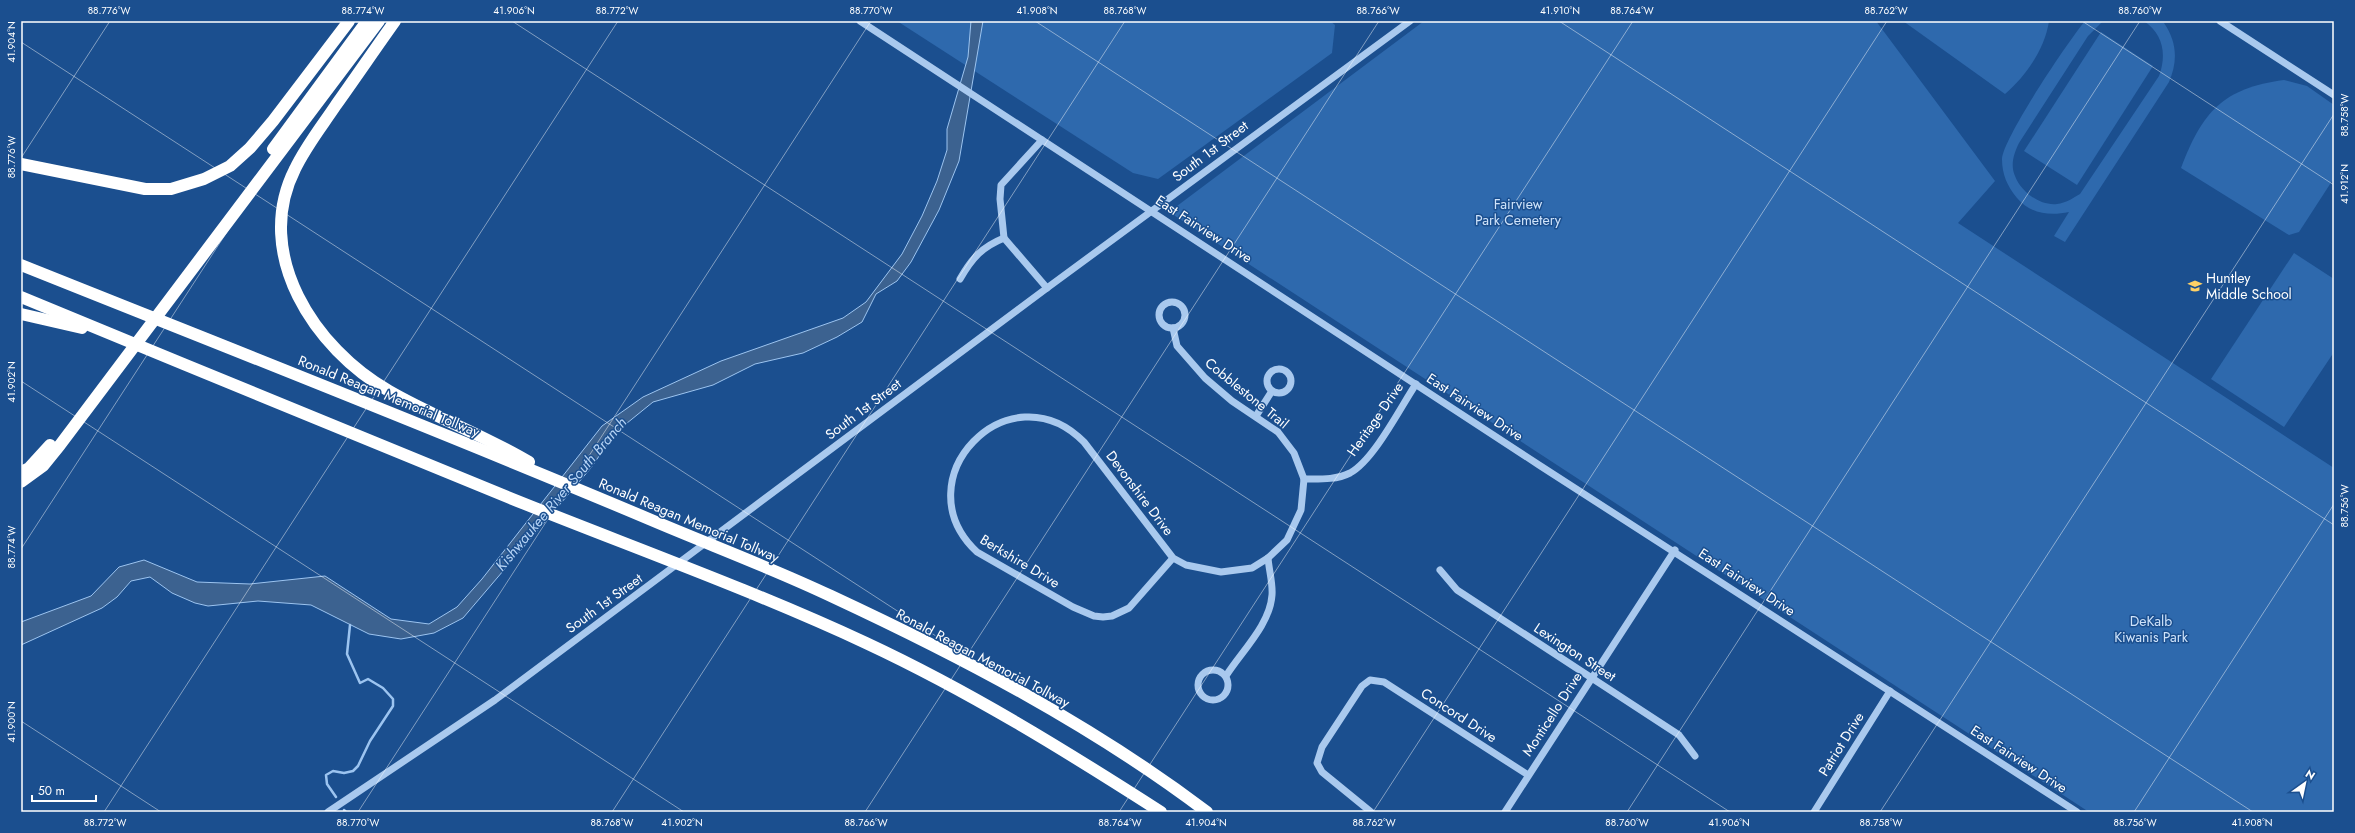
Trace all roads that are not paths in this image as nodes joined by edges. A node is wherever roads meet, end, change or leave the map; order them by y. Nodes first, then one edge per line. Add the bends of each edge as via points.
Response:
1 (349, 21) edge
2 (367, 21) edge
3 (379, 21) edge
4 (395, 21) edge
5 (860, 21) edge
6 (1410, 21) edge
7 (2220, 21) edge
8 (2334, 95) edge
9 (1042, 140) junction
10 (21, 164) edge
11 (1152, 211) junction
12 (1004, 238) junction
13 (21, 265) edge
14 (960, 279) dead end
15 (1047, 288) junction
16 (21, 297) edge
17 (165, 299) junction
18 (21, 314) edge
19 (1173, 328) dead end
20 (113, 335) junction
21 (121, 357) junction
22 (1416, 384) junction
23 (1272, 391) dead end
24 (1256, 416) junction
25 (996, 425) joint
26 (21, 472) edge
27 (542, 472) junction
28 (1304, 479) junction
29 (21, 482) edge
30 (1675, 550) junction
31 (1173, 558) junction
32 (1268, 558) junction
33 (1440, 570) dead end
34 (1226, 676) junction
35 (1591, 678) junction
36 (1890, 690) junction
37 (1695, 756) dead end
38 (1528, 775) junction
39 (328, 812) edge
40 (1161, 812) edge
41 (1207, 812) edge
42 (1371, 812) edge
43 (1505, 812) edge
44 (1814, 812) edge
45 (2077, 812) edge

1 - 10 highway via 250,148 230,166 204,179 171,189 145,189
2 - 17 highway
3 - 17 highway
4 - 27 highway via 294,170 285,198 281,232 288,270 298,297 315,327 353,366 389,391 519,456
5 - 9 street, East Fairview Drive
6 - 11 street, South 1st Street
7 - 8 street
9 - 11 street, East Fairview Drive
9 - 12 street via 1002,185 1000,199
11 - 15 street, South 1st Street
11 - 22 street, East Fairview Drive
12 - 14 street via 978,253
12 - 15 street
13 - 27 highway, Ronald Reagan Memorial Tollway
15 - 39 street, South 1st Street via 494,700
16 - 20 highway
17 - 21 highway
18 - 20 highway
19 - 24 street, Cobblestone Trail via 1177,346 1205,378
20 - 40 highway via 509,498 760,596 906,663 1058,746
21 - 26 highway via 47,449 29,468
21 - 29 highway via 43,466
22 - 28 street, Heritage Drive via 1375,448 1358,467 1341,476
22 - 30 street, East Fairview Drive
23 - 24 street
24 - 28 street, Cobblestone Trail via 1287,442 1294,452
25 - 31 street, Devonshire Drive via 1009,419 1031,416 1050,420 1068,428 1084,442
25 - 31 street, Berkshire Drive via 980,434 968,447 957,465 952,481 951,505 954,521 965,540 980,555 1073,607 1103,617 1129,608
27 - 41 highway, Ronald Reagan Memorial Tollway via 829,595 982,672 1077,724 1180,791
28 - 32 street via 1297,523 1287,540
30 - 35 street, Monticello Drive
30 - 36 street, East Fairview Drive
31 - 32 street, Devonshire Drive via 1197,568 1220,572 1252,568
32 - 34 street via 1271,601 1266,616
33 - 35 street, Lexington Street via 1457,590
34 - 34 street via 1228,691 1220,699 1210,700 1201,694 1198,680 1204,672 1218,670
35 - 37 street, Lexington Street via 1678,735
35 - 38 street, Monticello Drive
36 - 44 street, Patriot Drive
36 - 45 street, East Fairview Drive
38 - 42 street, Concord Drive via 1384,682 1374,679 1362,686 1318,755 1318,766 1322,772
38 - 43 street, Monticello Drive

